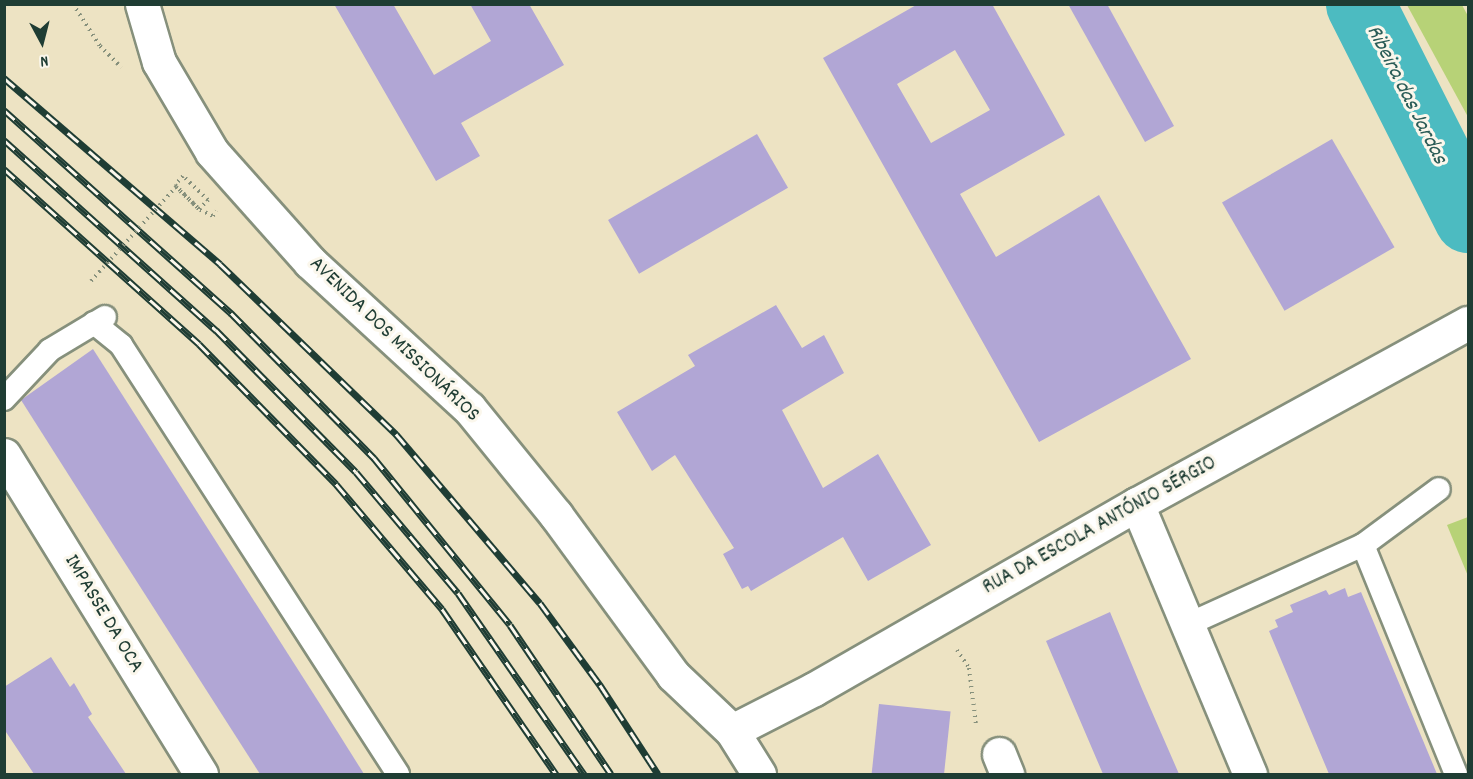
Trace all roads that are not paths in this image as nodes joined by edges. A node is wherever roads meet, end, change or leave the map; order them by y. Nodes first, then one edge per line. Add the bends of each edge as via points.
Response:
1 (142, 4) edge
2 (1468, 322) edge
3 (4, 399) edge
4 (4, 455) edge
5 (1439, 489) dead end
6 (1137, 504) junction
7 (1363, 545) junction
8 (1189, 624) junction
9 (732, 731) junction
10 (201, 774) edge
11 (398, 774) edge
12 (759, 774) edge
13 (1250, 774) edge
14 (1456, 774) edge

1 - 9 street, AVENIDA DOS MISSIONÁRIOS via 159,62 212,152 310,262 469,408 556,515 673,675
2 - 6 street, RUA DA ESCOLA ANTÓNIO SÉRGIO
3 - 11 lane via 50,350 102,319
4 - 10 street, IMPASSE DA OCA
5 - 7 lane
6 - 8 street
6 - 9 street, RUA DA ESCOLA ANTÓNIO SÉRGIO
7 - 8 lane
7 - 14 lane
8 - 13 street
9 - 12 street, AVENIDA DOS MISSIONÁRIOS

